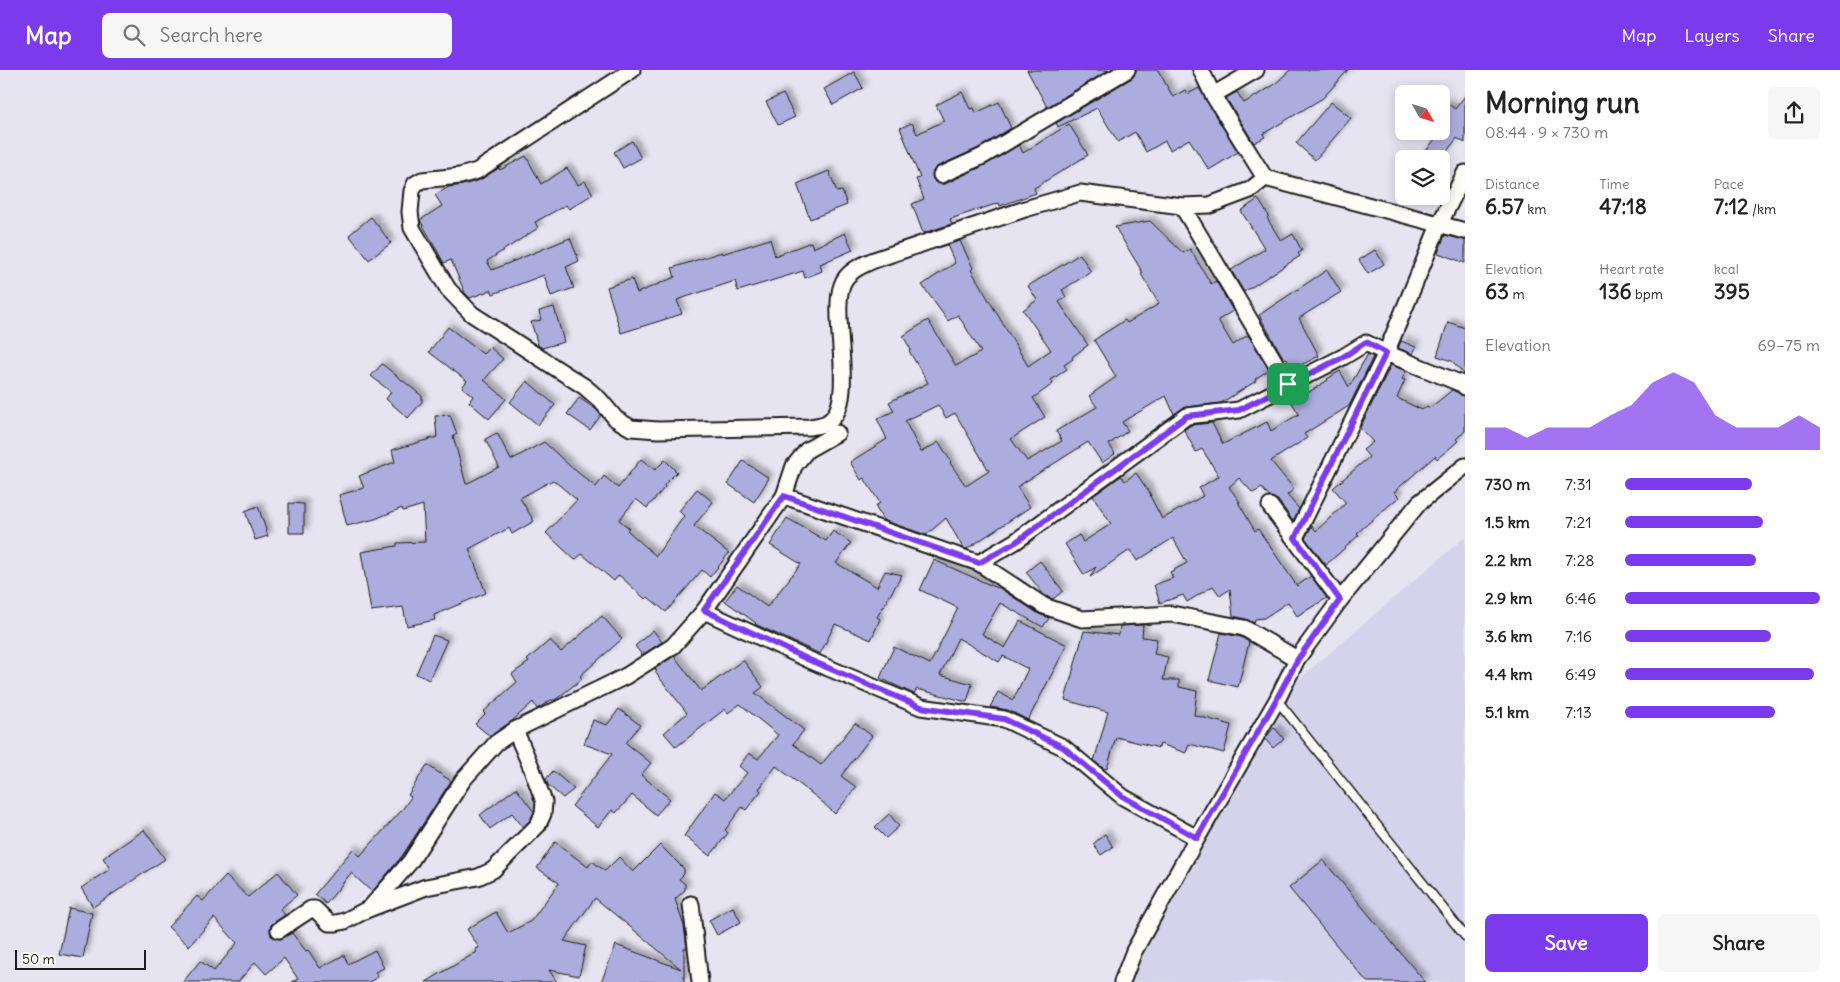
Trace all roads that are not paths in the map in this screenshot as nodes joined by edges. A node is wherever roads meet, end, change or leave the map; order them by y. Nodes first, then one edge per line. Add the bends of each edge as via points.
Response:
1 (632, 70) edge
2 (1127, 70) edge
3 (1202, 70) edge
4 (1256, 70) edge
5 (1213, 95) junction
6 (1465, 173) edge
7 (941, 175) dead end
8 (1265, 178) junction
9 (1182, 206) junction
10 (1439, 225) junction
11 (1465, 231) edge
12 (1386, 353) junction
13 (1288, 384) junction
14 (1465, 387) edge
15 (837, 433) dead end
16 (1465, 466) edge
17 (784, 496) junction
18 (1270, 506) dead end
19 (1295, 538) junction
20 (979, 563) junction
21 (1340, 600) junction
22 (704, 610) junction
23 (1298, 659) junction
24 (1276, 700) junction
25 (515, 730) junction
26 (1197, 838) junction
27 (691, 904) dead end
28 (370, 908) junction
29 (279, 930) dead end
30 (1465, 936) edge
31 (700, 982) edge
32 (1122, 982) edge

1 - 9 street via 477,171 415,184 410,212 412,228 448,289 472,314 585,386 616,419 631,428 810,428 828,422 838,412 843,395 839,308 842,284 855,268 1080,193
2 - 7 street via 983,156
3 - 5 street
4 - 5 street
5 - 8 street
6 - 10 street
8 - 9 street via 1250,190 1210,205
8 - 10 street
9 - 13 street
10 - 11 street
10 - 12 street
12 - 13 street via 1366,342
12 - 14 street
12 - 19 street
13 - 20 street via 1239,410 1187,416 1016,542
15 - 17 street via 807,450 794,466
16 - 21 street via 1419,504
17 - 20 street
17 - 22 street
18 - 19 street
19 - 21 street
20 - 23 street via 1044,606 1082,619 1172,614 1244,628
21 - 23 street
22 - 25 street via 673,646 626,676
22 - 26 street via 807,659 921,707 1004,719 1063,747 1122,796
23 - 24 street
24 - 26 street
24 - 30 lane
25 - 28 street via 496,743 463,780 410,862
25 - 28 street via 544,802 538,825 492,870 478,878 426,887
26 - 32 street via 1134,952
27 - 31 street
28 - 29 street via 336,923 329,922 311,909

